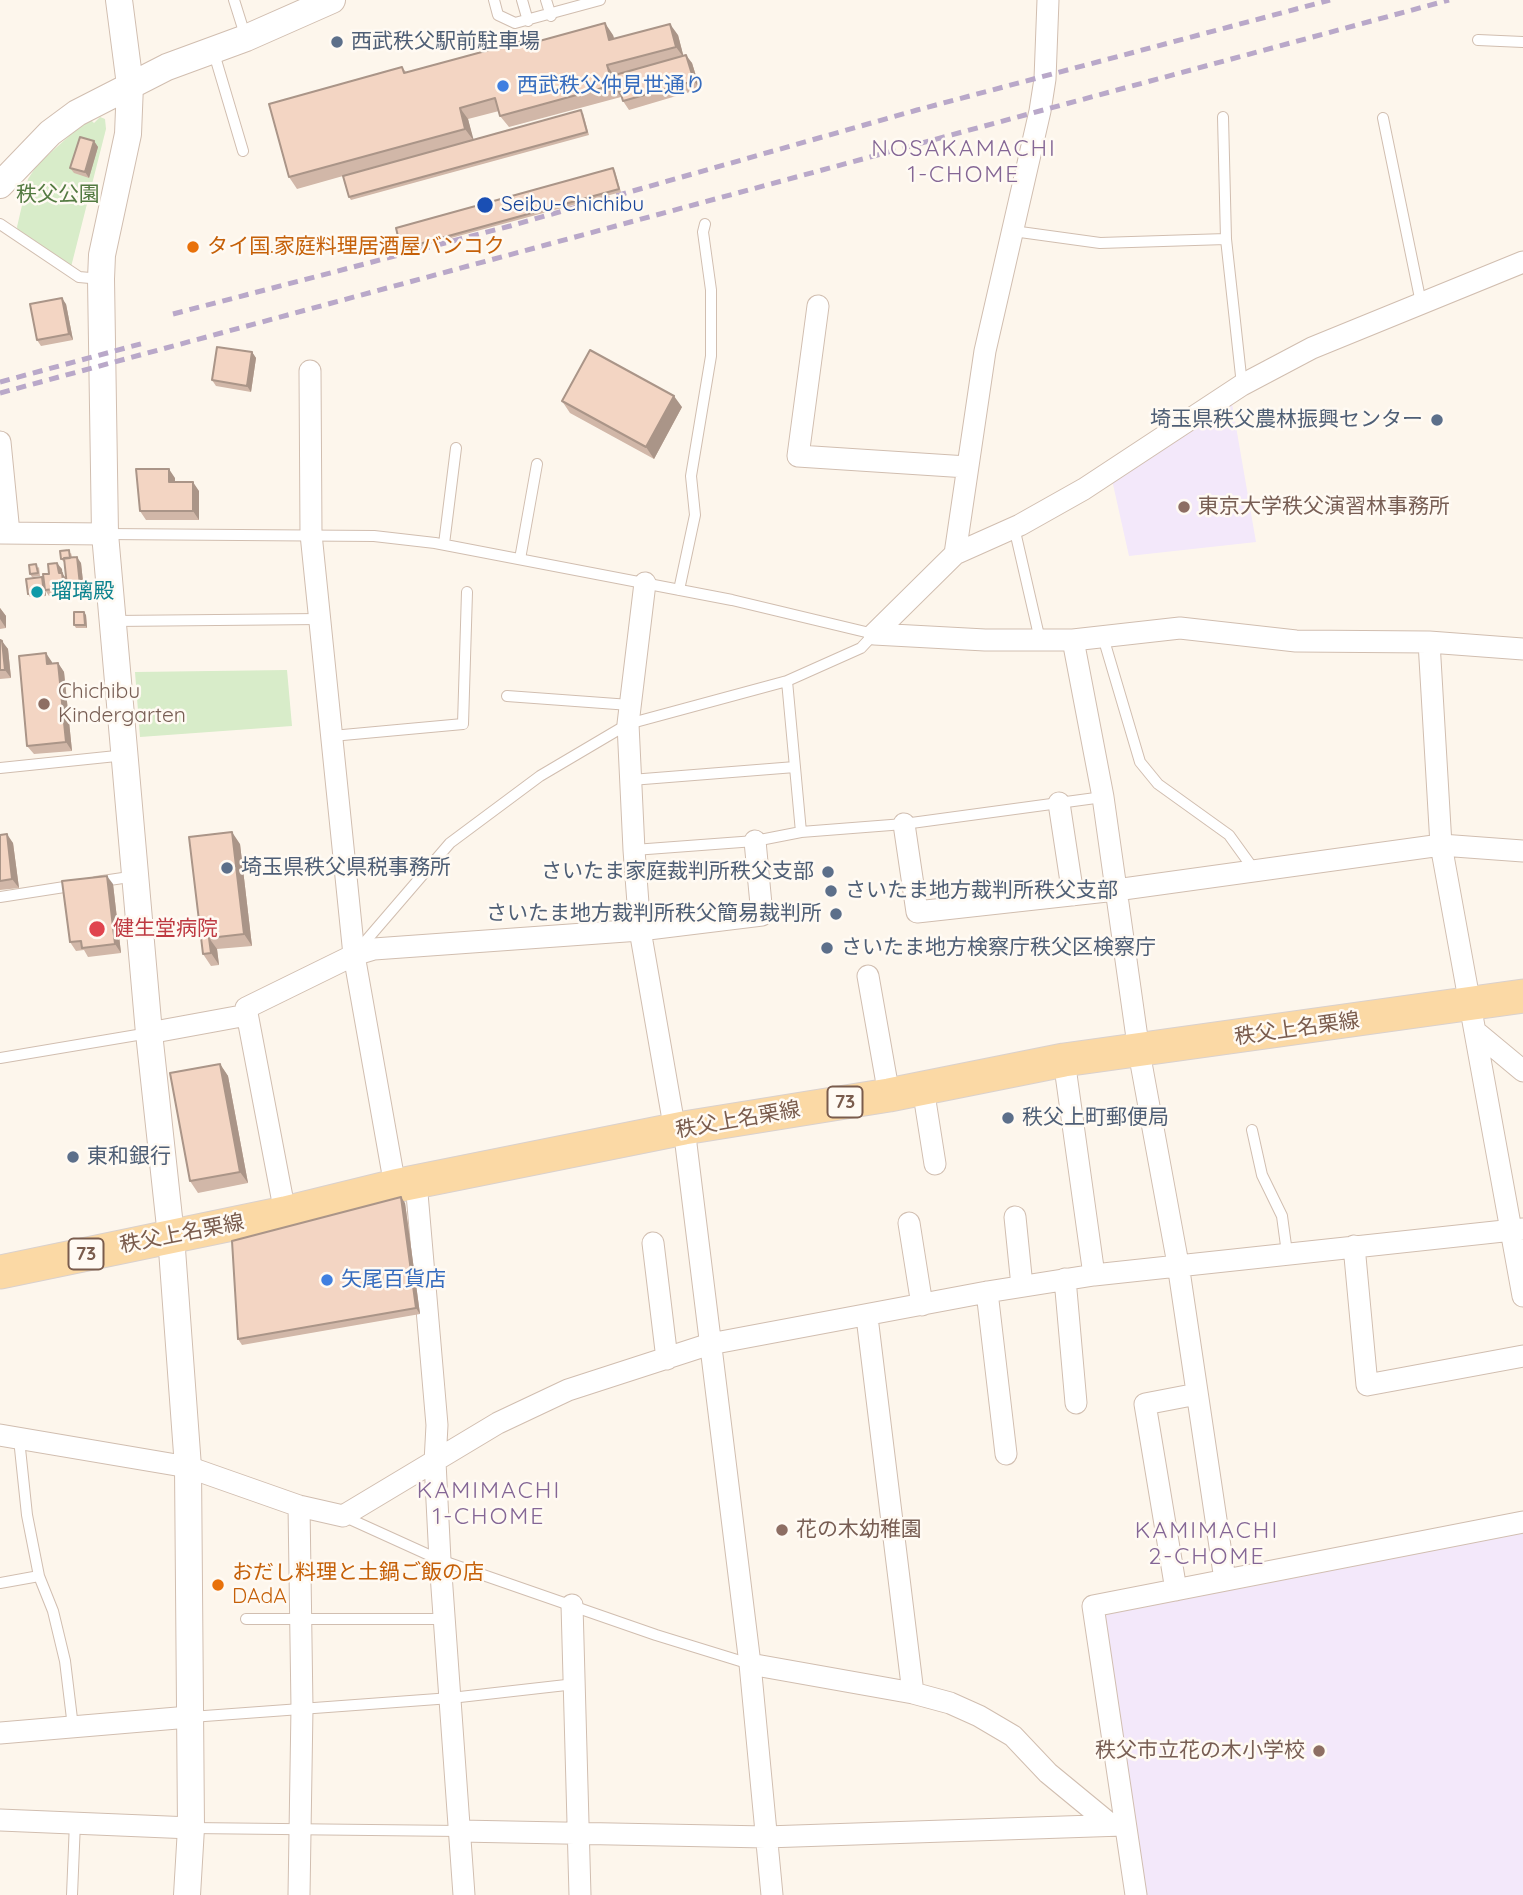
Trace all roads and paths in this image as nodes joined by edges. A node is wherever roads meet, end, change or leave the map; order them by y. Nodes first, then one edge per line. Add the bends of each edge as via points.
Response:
1 (119, 0) edge
2 (234, 0) edge
3 (332, 0) edge
4 (494, 0) edge
5 (522, 0) edge
6 (546, 0) edge
7 (600, 0) edge
8 (1048, 0) edge
9 (551, 16) junction
10 (528, 21) junction
11 (246, 38) junction
12 (1478, 40) dead end
13 (1523, 42) edge
14 (213, 50) junction
15 (130, 85) junction
16 (1223, 117) dead end
17 (1383, 118) dead end
18 (243, 151) dead end
19 (0, 185) edge
20 (0, 224) edge
21 (705, 224) dead end
22 (1013, 231) junction
23 (1226, 239) junction
24 (1523, 262) edge
25 (101, 279) junction
26 (1421, 303) junction
27 (818, 306) dead end
28 (310, 371) dead end
29 (1242, 385) junction
30 (0, 442) edge
31 (456, 448) dead end
32 (537, 464) dead end
33 (967, 467) junction
34 (1014, 527) junction
35 (5, 533) edge
36 (105, 534) junction
37 (312, 534) junction
38 (443, 544) junction
39 (955, 554) junction
40 (520, 559) junction
41 (645, 583) junction
42 (680, 590) junction
43 (467, 592) dead end
44 (320, 619) junction
45 (114, 621) junction
46 (874, 634) junction
47 (1103, 636) junction
48 (1040, 640) junction
49 (1073, 640) junction
50 (1429, 642) junction
51 (1523, 649) edge
52 (787, 681) junction
53 (507, 696) dead end
54 (629, 715) junction
55 (332, 736) junction
56 (126, 755) junction
57 (795, 767) junction
58 (0, 768) edge
59 (631, 780) junction
60 (1102, 797) junction
61 (1059, 803) junction
62 (904, 824) junction
63 (801, 831) junction
64 (755, 841) junction
65 (1441, 845) junction
66 (634, 850) junction
67 (1523, 851) edge
68 (1255, 871) junction
69 (137, 876) junction
70 (1116, 890) junction
71 (1073, 895) junction
72 (0, 897) edge
73 (640, 930) junction
74 (354, 955) junction
75 (868, 976) dead end
76 (1523, 996) edge
77 (247, 1015) junction
78 (1473, 1017) junction
79 (149, 1033) junction
80 (1139, 1052) junction
81 (0, 1058) edge
82 (1064, 1060) junction
83 (1523, 1071) edge
84 (923, 1088) junction
85 (889, 1095) junction
86 (680, 1129) junction
87 (1252, 1130) dead end
88 (935, 1164) dead end
89 (406, 1184) junction
90 (285, 1213) junction
91 (1014, 1217) dead end
92 (909, 1223) dead end
93 (1516, 1230) edge
94 (171, 1236) junction
95 (653, 1243) dead end
96 (1354, 1246) junction
97 (1287, 1253) junction
98 (1178, 1265) junction
99 (0, 1272) edge
100 (1094, 1275) junction
101 (1065, 1279) junction
102 (1023, 1286) junction
103 (987, 1292) junction
104 (1523, 1296) edge
105 (922, 1305) junction
106 (867, 1317) junction
107 (710, 1344) junction
108 (1523, 1356) edge
109 (667, 1359) junction
110 (1197, 1394) junction
111 (1076, 1403) dead end
112 (9, 1437) edge
113 (1006, 1454) dead end
114 (435, 1462) junction
115 (188, 1467) junction
116 (299, 1506) junction
117 (343, 1516) junction
118 (1523, 1522) edge
119 (440, 1560) junction
120 (39, 1576) junction
121 (1224, 1580) junction
122 (0, 1583) edge
123 (1176, 1590) junction
124 (572, 1605) junction
125 (246, 1619) dead end
126 (445, 1619) junction
127 (301, 1620) junction
128 (750, 1664) junction
129 (575, 1684) junction
130 (913, 1693) junction
131 (451, 1698) junction
132 (302, 1708) junction
133 (189, 1717) junction
134 (72, 1727) junction
135 (0, 1732) edge
136 (0, 1820) edge
137 (75, 1822) junction
138 (1117, 1825) junction
139 (191, 1828) junction
140 (300, 1829) junction
141 (460, 1831) junction
142 (580, 1834) junction
143 (766, 1837) junction
144 (72, 1895) edge
145 (187, 1895) edge
146 (299, 1895) edge
147 (464, 1895) edge
148 (580, 1895) edge
149 (772, 1895) edge
150 (1136, 1895) edge

1 - 15 street
2 - 11 lane
3 - 11 street
4 - 10 lane via 498,15 516,23
5 - 10 lane
6 - 9 lane
7 - 9 lane
8 - 22 street via 1045,79
9 - 10 lane
11 - 14 street
12 - 13 lane
14 - 15 street
14 - 18 lane
15 - 19 street via 64,122
15 - 25 street via 128,134
16 - 23 lane
17 - 26 lane
20 - 25 lane via 79,277
21 - 42 lane via 711,356 691,476 695,515
22 - 23 lane via 1100,243
22 - 33 street via 985,351
23 - 29 lane
24 - 26 street
25 - 36 street
26 - 29 street via 1312,348
27 - 33 street via 798,456
28 - 37 street
29 - 34 street via 1084,489
30 - 35 street
31 - 38 lane
32 - 40 lane
33 - 39 street
34 - 39 street
34 - 48 lane
35 - 36 street
36 - 37 lane
36 - 45 street
37 - 38 lane
37 - 44 street
38 - 40 lane
39 - 46 street
40 - 41 lane
41 - 42 lane
41 - 54 street
42 - 46 lane
43 - 55 lane via 463,724
44 - 45 lane
44 - 55 street
45 - 56 street
46 - 48 street
46 - 52 lane via 861,648
47 - 49 street
47 - 50 street via 1180,628 1296,641
47 - 68 lane via 1140,762 1158,784 1229,835
48 - 49 street
49 - 60 street
50 - 51 street
50 - 65 street
52 - 54 lane
52 - 57 lane
53 - 54 lane
54 - 59 street
54 - 74 lane via 450,843
55 - 74 street
56 - 58 lane
56 - 69 street
57 - 59 lane
57 - 63 lane
59 - 66 street
60 - 61 lane
60 - 70 street
61 - 62 lane
61 - 71 street
62 - 63 lane
62 - 71 street via 917,912
63 - 64 lane
64 - 66 lane
64 - 73 street via 762,915
65 - 67 street
65 - 68 street
65 - 78 street
66 - 73 street
68 - 70 street
69 - 72 lane
69 - 79 street
70 - 71 street
70 - 80 street
73 - 74 street via 374,949
73 - 86 street
74 - 77 street via 246,1008
74 - 89 street
75 - 85 street
76 - 78 main road, 秩父上名栗線 / 73
77 - 79 street
77 - 90 street
78 - 80 main road, 秩父上名栗線 / 73
78 - 83 street
78 - 93 street
79 - 81 lane
79 - 94 street
80 - 82 main road, 秩父上名栗線 / 73
80 - 98 street
82 - 84 main road, 秩父上名栗線 / 73
82 - 100 street
84 - 85 main road, 秩父上名栗線 / 73
84 - 88 street
85 - 86 main road, 秩父上名栗線 / 73
86 - 89 main road, 秩父上名栗線 / 73
86 - 107 street
87 - 97 lane via 1262,1175 1282,1216
89 - 90 main road, 秩父上名栗線 / 73
89 - 114 street via 437,1425
90 - 94 main road, 秩父上名栗線 / 73
91 - 102 street
92 - 105 street
93 - 96 street
93 - 104 street
94 - 99 main road, 秩父上名栗線 / 73
94 - 115 street
95 - 109 street
96 - 97 street
96 - 108 street via 1367,1385
97 - 98 street
98 - 100 street
98 - 110 street
100 - 101 street
101 - 102 street
101 - 111 street
102 - 103 street
103 - 105 street
103 - 113 street
105 - 106 street
106 - 107 street
106 - 130 street
107 - 109 street
107 - 128 street
109 - 114 street via 568,1390 498,1423
110 - 121 street
110 - 123 street via 1145,1404
112 - 115 street
112 - 120 lane
114 - 117 street
114 - 119 street
115 - 116 street
115 - 133 street
116 - 117 street
116 - 127 street
117 - 119 lane
118 - 121 street
119 - 124 lane
119 - 126 street
120 - 122 lane
120 - 134 lane via 65,1661
121 - 123 street
123 - 138 street via 1093,1606
124 - 128 lane
124 - 129 street
125 - 127 lane
126 - 127 lane
126 - 131 street
127 - 132 street
128 - 130 street
128 - 143 street
129 - 131 lane
129 - 142 street
130 - 138 street via 950,1703 1013,1736 1048,1773
131 - 132 lane
131 - 141 street
132 - 133 lane
132 - 140 street
133 - 134 street
133 - 139 street
134 - 135 street
136 - 137 street
137 - 139 street
137 - 144 lane
138 - 143 street
138 - 150 street
139 - 140 lane
139 - 145 street
140 - 141 lane
140 - 146 street
141 - 142 street
141 - 147 street
142 - 143 street
142 - 148 street
143 - 149 street

